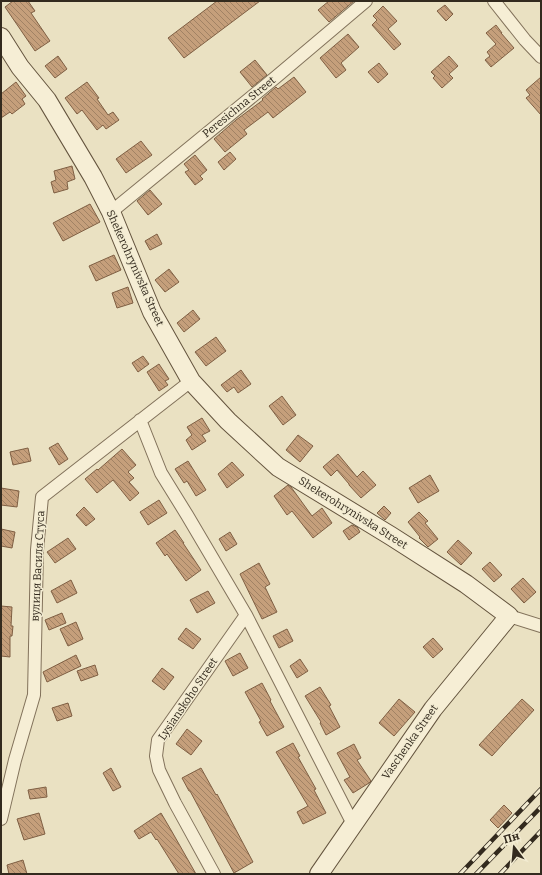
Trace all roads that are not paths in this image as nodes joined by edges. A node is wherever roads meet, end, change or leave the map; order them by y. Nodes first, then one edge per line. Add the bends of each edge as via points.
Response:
1 (366, 1) edge
2 (494, 1) edge
3 (1, 37) edge
4 (541, 57) edge
5 (111, 212) junction
6 (191, 381) junction
7 (140, 420) junction
8 (246, 615) junction
9 (509, 616) junction
10 (541, 626) edge
11 (1, 819) edge
12 (353, 824) junction
13 (214, 874) edge
14 (319, 874) edge

1 - 5 street, Peresichna Street
2 - 4 street
3 - 5 street, Shekerohrynivska Street via 20,67 47,100 94,177
5 - 6 street, Shekerohrynivska Street via 152,312
6 - 7 street, вулиця Василя Стуса
6 - 9 street, Shekerohrynivska Street via 278,467 466,584
7 - 8 street via 161,473
7 - 11 street, вулиця Василя Стуса via 42,497 37,550 34,695
8 - 12 street
8 - 13 street, Lysianskoho Street via 158,740 156,756 159,770 175,803
9 - 10 street, Shekerohrynivska Street
9 - 12 street, Vaschenka Street via 433,709
12 - 14 street, Vaschenka Street

